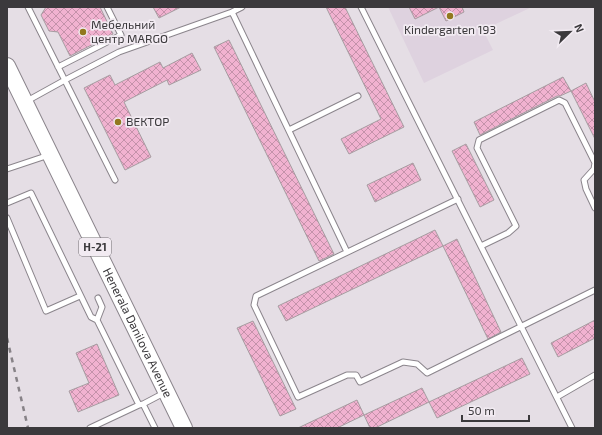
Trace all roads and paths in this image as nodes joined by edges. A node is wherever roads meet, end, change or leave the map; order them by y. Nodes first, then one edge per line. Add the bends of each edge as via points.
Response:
1 (28, 7) edge
2 (107, 7) edge
3 (242, 7) edge
4 (362, 7) edge
5 (232, 12) junction
6 (7, 66) edge
7 (58, 67) junction
8 (65, 80) junction
9 (358, 96) dead end
10 (25, 103) junction
11 (289, 130) junction
12 (50, 155) junction
13 (7, 169) edge
14 (115, 180) dead end
15 (458, 199) junction
16 (7, 203) edge
17 (595, 208) edge
18 (7, 218) edge
19 (481, 246) junction
20 (347, 252) junction
21 (595, 290) edge
22 (80, 296) junction
23 (98, 298) dead end
24 (97, 320) junction
25 (522, 327) junction
26 (595, 375) edge
27 (166, 392) junction
28 (557, 397) junction
29 (141, 404) junction
30 (90, 428) edge
31 (155, 428) edge
32 (184, 428) edge
33 (572, 428) edge

1 - 7 lane
2 - 7 lane via 121,35
3 - 5 lane
4 - 15 lane
5 - 8 lane via 119,52
5 - 11 lane
6 - 10 main road, Henerala Danilova Avenue / Н-21
7 - 8 lane
8 - 10 lane
8 - 14 lane
9 - 11 lane
10 - 12 main road, Henerala Danilova Avenue / Н-21
11 - 20 lane
12 - 13 lane
12 - 27 main road, Henerala Danilova Avenue / Н-21
15 - 19 lane
15 - 20 lane
16 - 22 lane via 31,193
17 - 19 lane via 584,180 594,169 595,163 565,103 559,100 479,140 477,148 516,226 508,233
18 - 22 lane via 46,311
19 - 25 lane
20 - 25 lane via 256,296 254,305 298,397 347,375 356,374 360,382 403,362 416,364 427,373
21 - 25 lane
22 - 24 lane via 91,317
23 - 24 lane via 102,307
24 - 29 lane
25 - 28 lane
26 - 28 lane
27 - 29 lane
27 - 32 main road, Henerala Danilova Avenue / Н-21
28 - 33 lane
29 - 30 lane
29 - 31 lane

